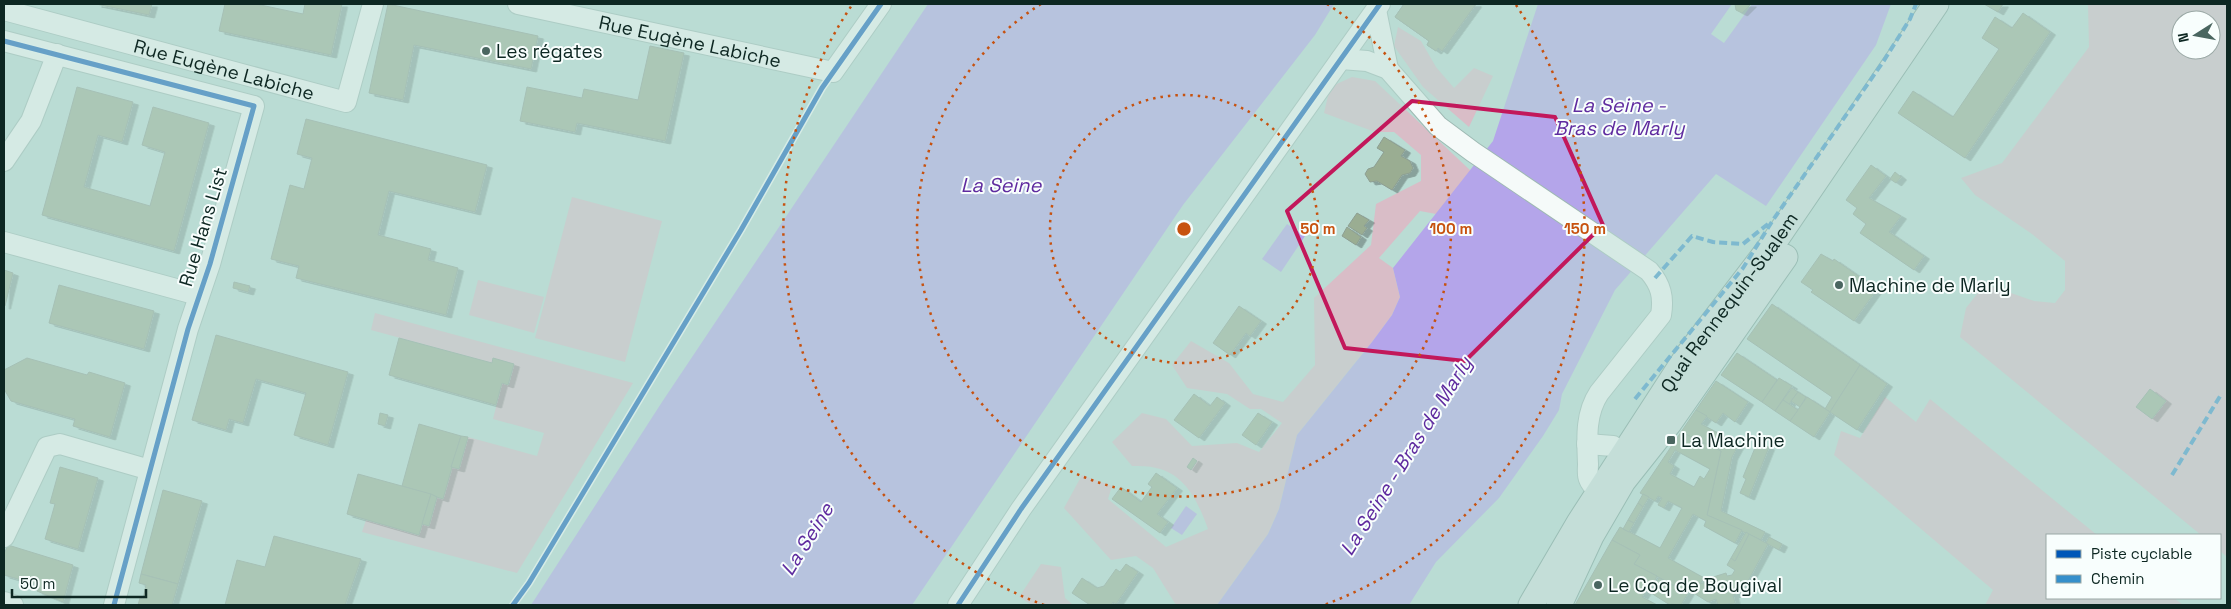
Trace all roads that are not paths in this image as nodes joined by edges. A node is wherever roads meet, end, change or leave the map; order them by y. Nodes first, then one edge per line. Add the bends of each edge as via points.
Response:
1 (372, 4) edge
2 (518, 4) edge
3 (881, 4) edge
4 (1936, 4) edge
5 (1955, 4) edge
6 (1378, 7) edge
7 (4, 10) edge
8 (4, 41) edge
9 (57, 54) junction
10 (1341, 59) junction
11 (1388, 69) junction
12 (4, 161) edge
13 (4, 242) edge
14 (198, 295) junction
15 (1587, 444) junction
16 (1631, 457) junction
17 (150, 470) junction
18 (1606, 495) junction
19 (4, 537) edge
20 (4, 602) edge
21 (13, 605) edge
22 (114, 605) edge
23 (958, 605) edge
24 (1531, 605) edge
25 (1559, 605) edge

1 - 7 street, Rue Eugène Labiche via 346,102
2 - 3 street, Rue Eugène Labiche via 833,72
4 - 16 main road, Quai Rennequin-Sualem via 1772,246 1688,355
5 - 16 main road, Quai Rennequin-Sualem via 1950,16 1669,423
6 - 10 street
6 - 11 street
8 - 9 street, Rue Hans List
9 - 12 street via 30,120
9 - 14 street, Rue Hans List via 254,106 210,264
10 - 11 street via 1368,61
10 - 23 street via 1021,508
11 - 15 street via 1438,126 1648,271 1660,289 1663,302 1660,315 1592,403
13 - 14 street
14 - 17 street, Rue Hans List
15 - 16 street via 1613,446
15 - 18 street via 1589,480
16 - 18 main road, Quai Rennequin-Sualem
17 - 19 street via 60,444 47,447
17 - 22 street, Rue Hans List
18 - 24 main road, Quai Rennequin-Sualem
18 - 25 main road, Quai Rennequin-Sualem
20 - 21 street

